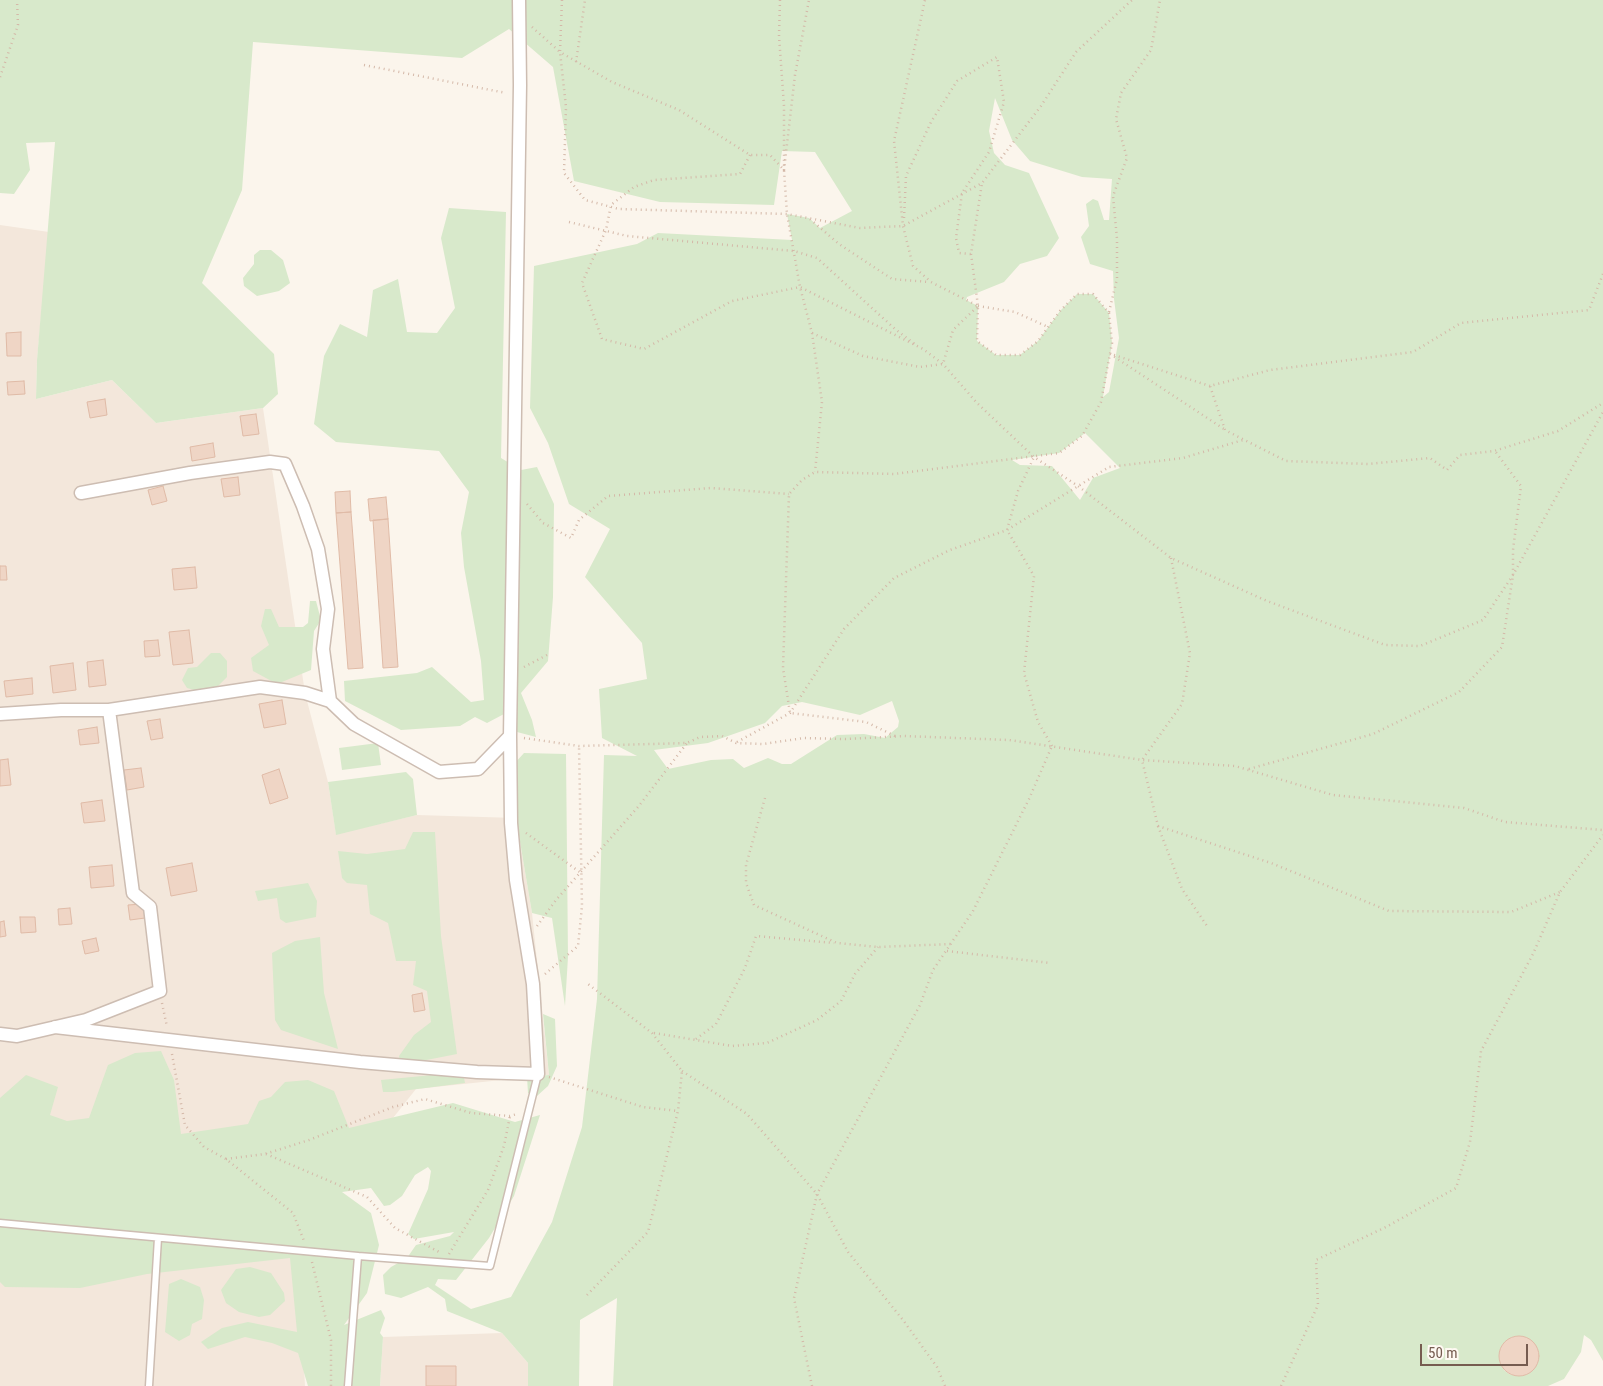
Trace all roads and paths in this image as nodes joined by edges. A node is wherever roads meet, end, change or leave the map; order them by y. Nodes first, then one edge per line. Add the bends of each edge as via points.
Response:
1 (18, 0) edge
2 (519, 0) edge
3 (562, 0) edge
4 (586, 0) edge
5 (780, 0) edge
6 (809, 0) edge
7 (925, 0) edge
8 (1132, 0) edge
9 (1160, 0) edge
10 (519, 15) junction
11 (560, 52) junction
12 (576, 62) junction
13 (364, 65) dead end
14 (0, 77) edge
15 (520, 96) junction
16 (750, 155) junction
17 (784, 170) junction
18 (982, 183) junction
19 (962, 193) junction
20 (611, 205) junction
21 (787, 214) junction
22 (809, 218) junction
23 (569, 222) dead end
24 (903, 226) junction
25 (606, 230) junction
26 (794, 251) junction
27 (971, 254) junction
28 (1603, 274) edge
29 (931, 282) junction
30 (800, 287) junction
31 (978, 306) junction
32 (1108, 313) junction
33 (1048, 327) junction
34 (812, 333) junction
35 (923, 350) junction
36 (1110, 354) junction
37 (943, 364) junction
38 (1210, 386) junction
39 (1603, 402) edge
40 (1603, 412) edge
41 (1225, 430) junction
42 (1244, 439) junction
43 (1494, 451) junction
44 (1034, 457) junction
45 (815, 472) junction
46 (1078, 486) junction
47 (513, 488) junction
48 (81, 493) dead end
49 (789, 494) junction
50 (1007, 530) junction
51 (1171, 558) junction
52 (1513, 575) junction
53 (547, 655) dead end
54 (510, 674) junction
55 (330, 701) junction
56 (109, 710) junction
57 (790, 713) junction
58 (0, 714) edge
59 (510, 736) junction
60 (895, 736) junction
61 (687, 743) junction
62 (736, 743) junction
63 (579, 746) junction
64 (1052, 746) junction
65 (1142, 760) junction
66 (1248, 769) junction
67 (765, 798) dead end
68 (511, 823) junction
69 (1158, 826) junction
70 (1603, 830) edge
71 (1603, 835) edge
72 (581, 873) junction
73 (1560, 892) junction
74 (1207, 926) dead end
75 (525, 941) junction
76 (837, 943) junction
77 (952, 944) junction
78 (878, 947) junction
79 (947, 950) junction
80 (1050, 963) dead end
81 (533, 984) junction
82 (588, 984) dead end
83 (160, 991) junction
84 (55, 1027) junction
85 (652, 1033) junction
86 (0, 1034) edge
87 (696, 1039) junction
88 (169, 1040) junction
89 (682, 1071) junction
90 (538, 1074) junction
91 (678, 1111) junction
92 (265, 1154) junction
93 (817, 1194) junction
94 (0, 1222) edge
95 (158, 1238) junction
96 (358, 1256) junction
97 (587, 1296) dead end
98 (149, 1386) edge
99 (348, 1386) edge
100 (812, 1386) edge
101 (945, 1386) edge
102 (1280, 1386) edge

1 - 14 path via 18,25
2 - 10 street
3 - 11 path
4 - 12 path
5 - 17 path
6 - 17 path via 794,75
7 - 24 path via 894,141
8 - 18 path via 1076,52 1041,106
9 - 32 path via 1152,50 1121,93 1116,119 1127,158 1113,196 1117,278
10 - 11 path
10 - 15 street
11 - 12 path
11 - 20 path via 566,107 564,173 585,200
12 - 16 path via 612,82 679,110
13 - 15 path
15 - 47 street
16 - 17 path via 770,155
16 - 20 path via 740,174 654,180 634,187
17 - 21 path
18 - 19 path
18 - 27 path
19 - 24 path
19 - 24 path via 989,152 1004,102 997,57 957,81 931,122 906,176
19 - 27 path via 956,238 959,253
20 - 21 path via 619,209
20 - 25 path
21 - 22 path
21 - 26 path
22 - 24 path via 860,228
22 - 29 path via 839,244 892,279
23 - 25 path
24 - 29 path via 913,266
25 - 26 path via 628,236
25 - 30 path via 582,283 602,339 644,349 732,301
26 - 30 path
26 - 35 path via 817,258
27 - 31 path
28 - 38 path via 1589,310 1460,323 1413,352 1270,370
29 - 31 path
30 - 34 path
30 - 35 path
31 - 33 path via 1015,312
31 - 33 path via 977,341 996,355 1020,354 1038,341
31 - 37 path via 953,330
32 - 33 path via 1093,294 1077,294
32 - 36 path via 1112,343
34 - 37 path via 863,356 920,366
34 - 45 path via 822,402
35 - 37 path
36 - 38 path
36 - 41 path
36 - 44 path via 1101,402 1082,436 1059,453
37 - 44 path via 977,403
38 - 41 path
39 - 43 path via 1558,431
40 - 52 path
41 - 42 path
42 - 43 path via 1286,461 1368,464 1430,458 1447,470 1460,455
42 - 46 path via 1183,458 1109,467
43 - 52 path via 1521,486
44 - 45 path via 894,474
44 - 46 path
44 - 50 path via 1018,491
45 - 49 path
46 - 50 path
46 - 51 path
47 - 49 path via 544,523 571,538 579,520 608,496 711,488
47 - 54 street
48 - 55 street via 190,472 270,462 284,464 318,549 328,609 323,650
49 - 57 path via 783,668
50 - 57 path via 950,550 894,578 844,629
50 - 64 path via 1034,576 1024,673 1038,722
51 - 52 path via 1267,601 1385,645 1420,646 1483,620
51 - 65 path via 1190,653 1182,704
52 - 66 path via 1502,647 1459,692 1373,734
53 - 54 path
54 - 59 street
55 - 56 street via 305,693 260,687
55 - 59 street via 354,724 439,772 478,769
56 - 58 street
56 - 83 street via 133,893 150,907
57 - 60 path via 866,722
57 - 62 path
59 - 63 path
59 - 68 street
60 - 62 path
60 - 64 path via 1010,740
61 - 62 path via 700,736 722,736
61 - 63 path
61 - 72 path
63 - 72 path
64 - 65 path
64 - 77 path via 982,893
65 - 66 path
65 - 69 path
66 - 70 path via 1333,795 1464,808 1505,822
67 - 76 path via 746,865 746,883 754,906
68 - 72 path
68 - 75 street
69 - 73 path via 1271,863 1390,911 1510,912
69 - 74 path via 1182,889
71 - 73 path
72 - 75 path
72 - 81 path via 578,946
73 - 102 path via 1533,954 1481,1051 1470,1142 1456,1188 1386,1227 1316,1260 1318,1305
75 - 81 street
76 - 78 path
76 - 87 path via 756,936 745,968 716,1024
77 - 78 path
77 - 79 path
78 - 87 path via 854,974 841,1001 817,1020 767,1043 732,1046
79 - 80 path
79 - 93 path via 933,970 920,1005
81 - 90 street
82 - 85 path
83 - 84 street via 86,1020
83 - 88 path
84 - 86 street via 17,1036
84 - 88 street
85 - 87 path
85 - 89 path
88 - 90 street via 360,1062
88 - 92 path via 185,1125 204,1147 226,1159
89 - 91 path
89 - 93 path via 747,1114
90 - 91 path via 643,1107
90 - 96 lane via 490,1266
91 - 97 path via 648,1232
92 - 92 path via 393,1107 424,1099 471,1113 510,1116 504,1146 488,1190 447,1256 395,1228 367,1197
93 - 100 path via 794,1298
93 - 101 path via 848,1252 908,1328 936,1367
94 - 95 lane
95 - 96 lane
95 - 98 lane
96 - 99 lane

